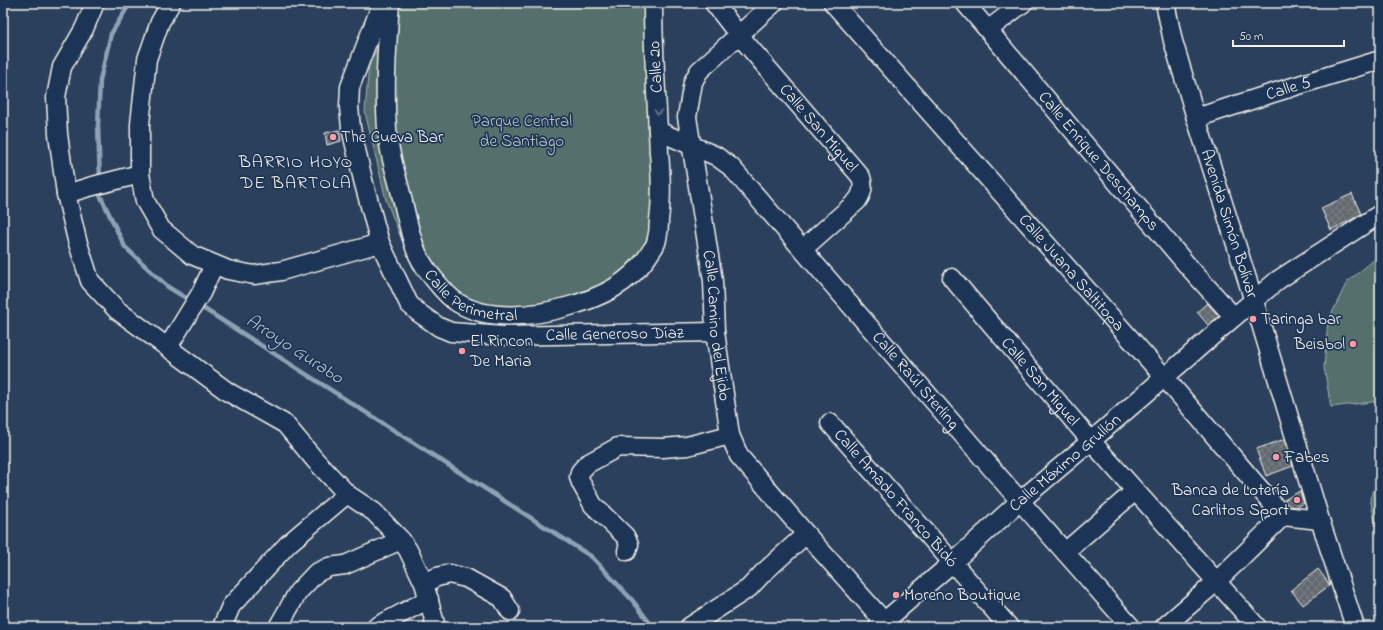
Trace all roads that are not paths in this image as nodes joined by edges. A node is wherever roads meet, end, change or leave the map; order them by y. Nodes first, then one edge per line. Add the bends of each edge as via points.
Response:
1 (95, 3) edge
2 (171, 3) edge
3 (382, 3) edge
4 (390, 3) edge
5 (653, 3) edge
6 (714, 3) edge
7 (774, 3) edge
8 (833, 3) edge
9 (965, 3) edge
10 (1023, 3) edge
11 (1165, 3) edge
12 (988, 30) junction
13 (738, 34) junction
14 (1380, 60) edge
15 (1196, 118) junction
16 (658, 131) junction
17 (691, 146) junction
18 (140, 174) junction
19 (66, 194) junction
20 (1380, 214) edge
21 (380, 243) junction
22 (803, 249) junction
23 (214, 265) junction
24 (952, 278) dead end
25 (1254, 301) junction
26 (1234, 317) junction
27 (715, 332) junction
28 (168, 347) junction
29 (1165, 378) junction
30 (830, 423) dead end
31 (730, 435) junction
32 (1091, 441) junction
33 (1135, 491) junction
34 (347, 494) junction
35 (1020, 501) junction
36 (1283, 516) junction
37 (1320, 520) junction
38 (806, 534) junction
39 (401, 540) junction
40 (627, 551) dead end
41 (1065, 552) junction
42 (953, 562) junction
43 (1216, 582) junction
44 (426, 591) junction
45 (510, 610) dead end
46 (404, 621) edge
47 (883, 625) edge
48 (222, 627) edge
49 (278, 627) edge
50 (376, 627) edge
51 (436, 627) edge
52 (689, 627) edge
53 (1009, 627) edge
54 (1132, 627) edge
55 (1164, 627) edge
56 (1256, 627) edge
57 (1355, 627) edge

1 - 19 street via 84,29 62,67 56,97
2 - 18 street via 160,22 146,59 140,124
3 - 21 street, Calle Generoso Díaz via 350,87 349,107 351,128
4 - 16 street, Calle Perimetral via 387,131 410,227 418,256 435,280 457,302 472,310 513,315 552,311 610,292 642,266 656,243 658,232 662,196
5 -> 16 street, Calle 20
6 - 13 street, Calle San Miguel
7 - 13 street, Calle Camino del Ejido
8 - 29 street, Calle Juana Saltitopa
9 - 12 street, Calle Enrique Deschamps
10 - 12 street
11 - 15 street, Avenida Simón Bolívar via 1173,41
12 - 26 street, Calle Enrique Deschamps via 1186,265
13 - 17 street, Calle Camino del Ejido via 699,71 693,82 687,117
13 - 22 street, Calle San Miguel via 861,177 863,190 857,201
14 - 15 street, Calle 5
15 - 25 street, Avenida Simón Bolívar
16 - 17 street, Calle Raúl Sterling
17 - 22 street, Calle Raúl Sterling via 716,156 731,167
17 - 27 street, Calle Camino del Ejido via 713,281
18 - 19 street
18 - 23 street via 145,202 161,229 192,255
19 - 28 street via 90,281 117,310
20 - 25 street, Calle Máximo Grullón via 1278,280
21 - 23 street via 254,275
21 - 27 street, Calle Generoso Díaz via 409,304 429,321 451,332 503,336
22 - 35 street, Calle Raúl Sterling
23 - 28 street
24 - 32 street, Calle San Miguel
25 - 26 street, Calle Máximo Grullón
25 - 37 street, Avenida Simón Bolívar
26 - 29 street, Calle Máximo Grullón
27 - 31 street, Calle Camino del Ejido
28 - 34 street via 228,392 285,424
29 - 32 street, Calle Máximo Grullón
29 - 36 street, Calle Juana Saltitopa
30 - 42 street, Calle Amado Franco Bidó
31 - 38 street, Calle Camino del Ejido via 739,456
31 - 40 street via 687,446 618,447 587,464 580,472 581,483 592,505 625,536 629,544
32 - 33 street, Calle San Miguel
32 - 35 street, Calle Máximo Grullón
33 - 41 street
33 - 43 street, Calle San Miguel
34 - 39 street via 374,512
34 - 48 street via 288,544 231,606
35 - 41 street, Calle Raúl Sterling
35 - 42 street, Calle Máximo Grullón
36 - 37 street
36 - 43 street
37 - 57 street, Avenida Simón Bolívar
38 - 47 street, Calle Camino del Ejido
38 - 52 street via 749,588
39 - 44 street
39 - 49 street via 345,565 329,567 316,573 298,592
41 - 54 street, Calle Raúl Sterling
42 - 47 street, Calle Máximo Grullón
42 - 53 street, Calle Amado Franco Bidó
43 - 55 street
43 - 56 street, Calle San Miguel
44 - 45 street via 437,577 449,574 466,578 502,598
44 - 46 street
44 - 51 street
46 - 50 street

